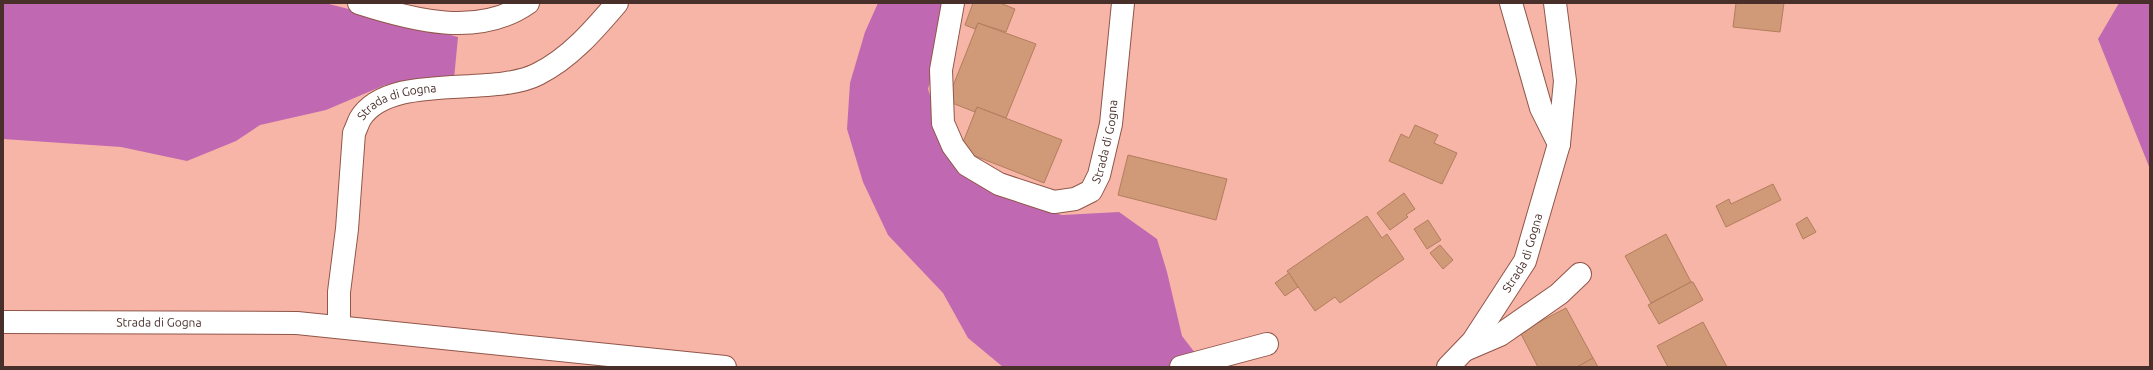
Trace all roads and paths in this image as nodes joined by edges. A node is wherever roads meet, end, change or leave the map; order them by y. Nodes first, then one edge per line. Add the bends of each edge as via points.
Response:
1 (359, 3) edge
2 (528, 3) edge
3 (617, 3) edge
4 (953, 3) edge
5 (1123, 3) edge
6 (1512, 3) edge
7 (1555, 3) edge
8 (1559, 144) junction
9 (1580, 274) dead end
10 (3, 322) edge
11 (339, 326) junction
12 (1267, 344) dead end
13 (1464, 350) junction
14 (725, 367) edge
15 (1181, 367) edge
16 (1448, 367) edge

1 - 2 street via 398,16 436,22 474,23 515,12
3 - 11 street, Strada di Gogna via 564,58 537,75 513,82 414,90 386,98 371,107 360,119 354,133 347,229 339,292
4 - 5 street, Strada di Gogna via 941,70 943,123 953,146 967,165 999,184 1054,202 1075,199 1091,191 1099,175 1111,124
6 - 8 street via 1541,108
7 - 8 street, Strada di Gogna via 1565,81
8 - 13 street, Strada di Gogna via 1525,262 1473,341
9 - 13 street, Strada di Gogna via 1558,294 1500,335
10 - 11 street, Strada di Gogna via 297,323
11 - 14 street, Strada di Gogna
12 - 15 street
13 - 16 street, Strada di Gogna

